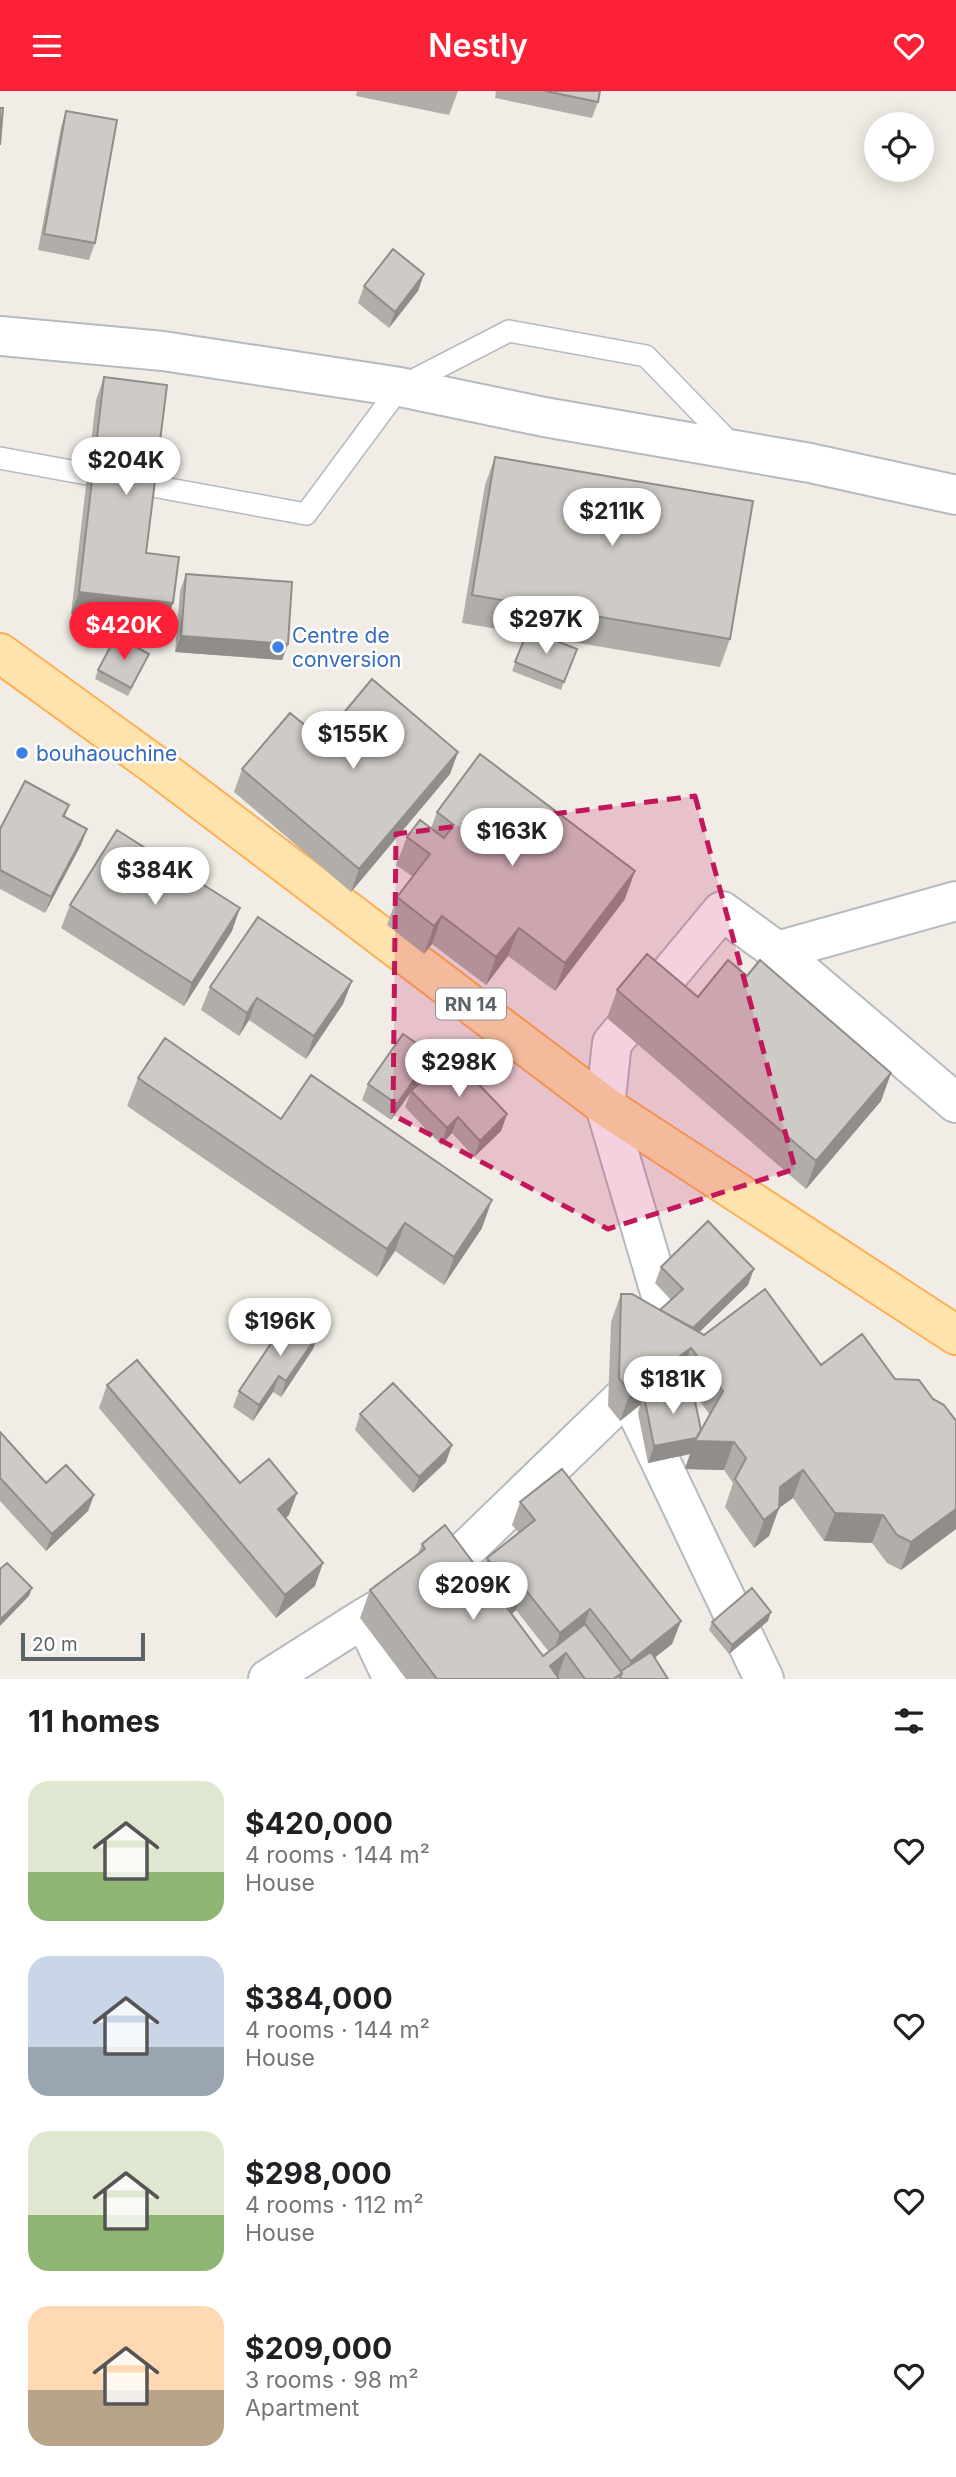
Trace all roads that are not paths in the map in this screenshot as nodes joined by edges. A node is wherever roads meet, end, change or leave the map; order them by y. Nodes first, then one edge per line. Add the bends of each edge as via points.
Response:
1 (0, 336) edge
2 (400, 387) junction
3 (738, 451) junction
4 (0, 458) edge
5 (956, 495) edge
6 (0, 653) edge
7 (956, 901) edge
8 (778, 951) junction
9 (956, 1104) edge
10 (605, 1106) junction
11 (956, 1335) edge
12 (628, 1393) junction
13 (364, 1618) junction
14 (268, 1679) edge
15 (393, 1679) edge
16 (764, 1679) edge

1 - 2 street via 163,351
2 - 3 street via 544,418
2 - 3 lane via 509,331 632,353 646,356
2 - 4 lane via 306,514
3 - 5 street
6 - 10 main road, RN 14
7 - 8 street
8 - 9 street
8 - 10 street via 722,911 612,1043
10 - 11 main road, RN 14
10 - 12 street via 670,1326
12 - 13 street via 445,1570
12 - 16 street
13 - 14 street
13 - 15 street

